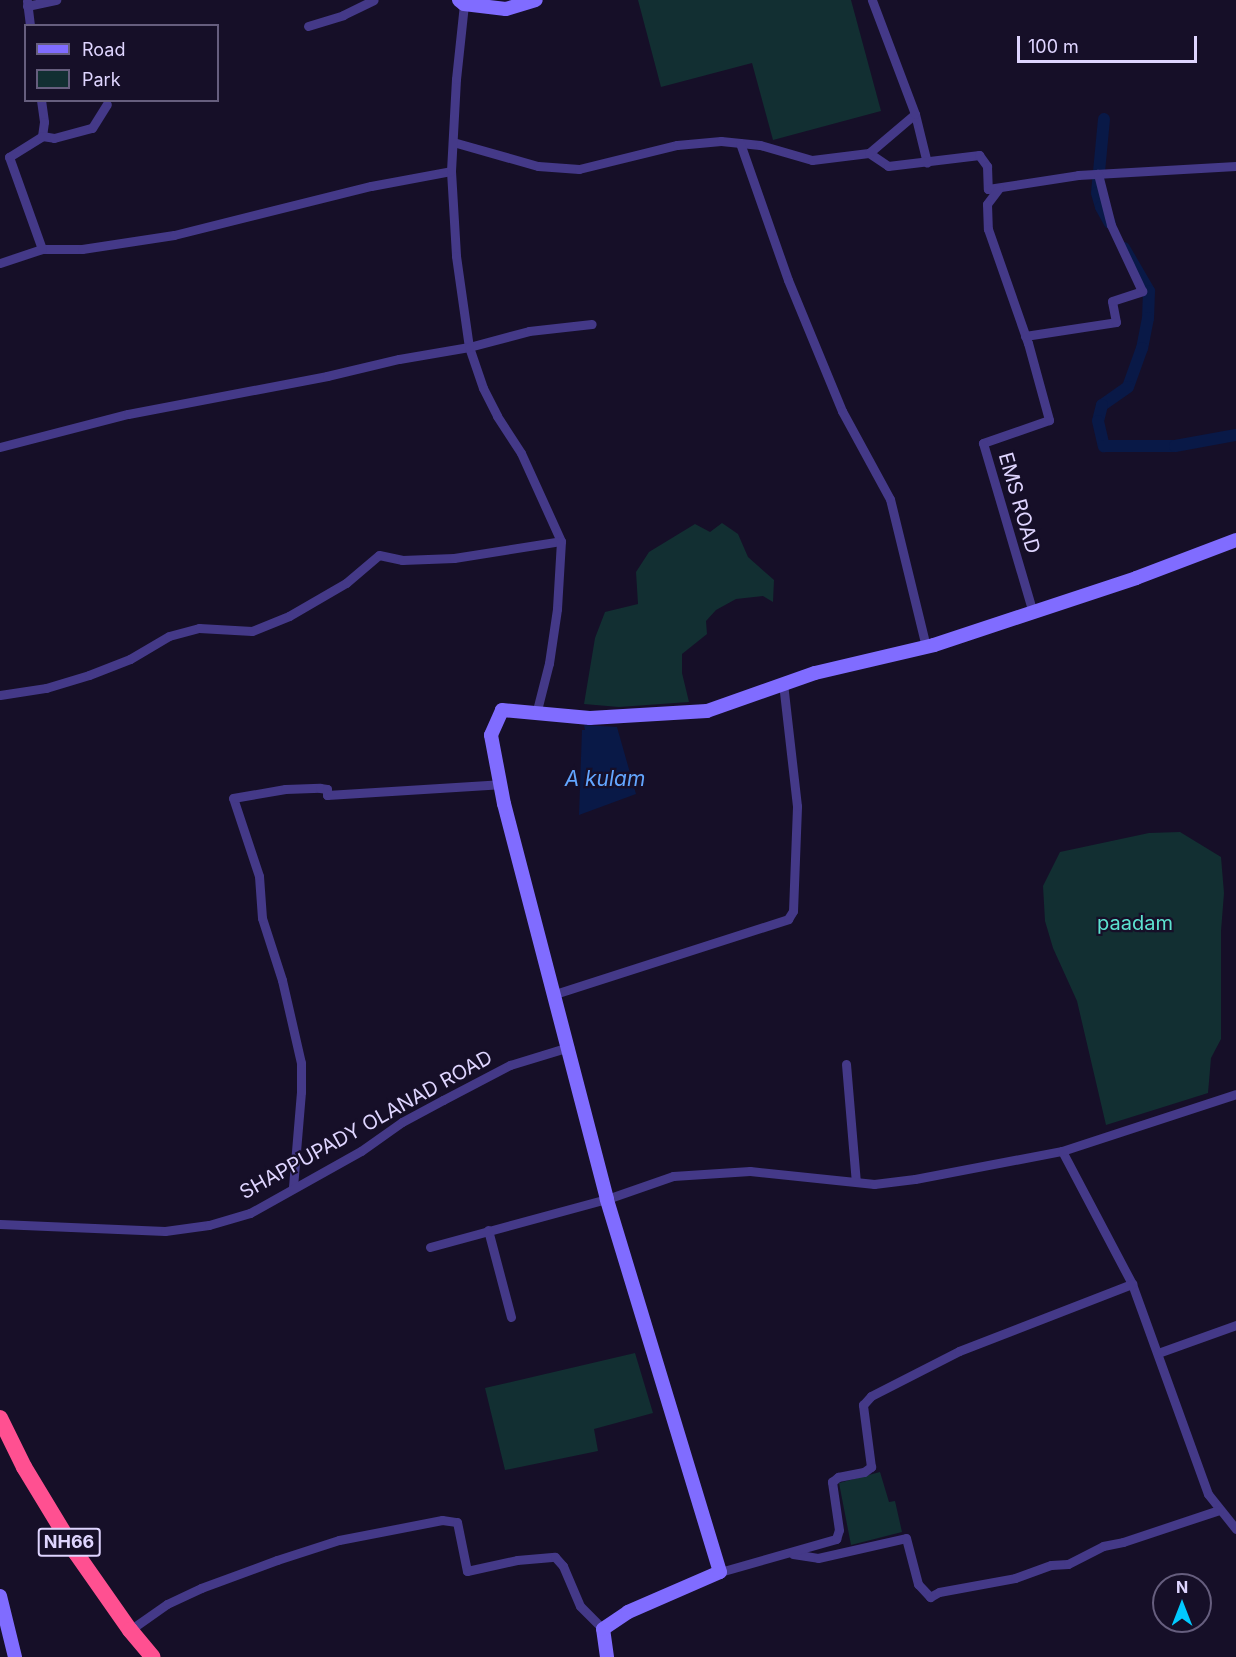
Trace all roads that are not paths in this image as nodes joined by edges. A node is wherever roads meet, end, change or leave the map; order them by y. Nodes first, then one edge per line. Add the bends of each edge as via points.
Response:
1 (56, 0) edge
2 (374, 0) edge
3 (536, 0) edge
4 (872, 0) edge
5 (462, 2) edge
6 (27, 3) edge
7 (30, 24) edge
8 (308, 26) dead end
9 (41, 102) edge
10 (107, 104) dead end
11 (915, 114) junction
12 (42, 136) junction
13 (453, 142) junction
14 (740, 143) junction
15 (869, 153) junction
16 (927, 162) junction
17 (1236, 166) edge
18 (451, 171) junction
19 (1098, 174) junction
20 (999, 188) junction
21 (42, 249) junction
22 (0, 263) edge
23 (592, 324) dead end
24 (1026, 340) junction
25 (469, 348) junction
26 (0, 447) edge
27 (1236, 540) edge
28 (561, 541) junction
29 (1033, 612) junction
30 (926, 647) junction
31 (783, 684) junction
32 (0, 696) edge
33 (536, 714) junction
34 (500, 784) junction
35 (555, 994) junction
36 (569, 1047) junction
37 (846, 1064) dead end
38 (1236, 1094) edge
39 (1062, 1151) junction
40 (856, 1182) junction
41 (293, 1187) junction
42 (607, 1199) junction
43 (0, 1224) edge
44 (488, 1230) junction
45 (430, 1247) dead end
46 (1132, 1284) junction
47 (511, 1317) dead end
48 (1236, 1325) edge
49 (1158, 1353) junction
50 (0, 1419) edge
51 (1219, 1510) junction
52 (1236, 1529) edge
53 (788, 1553) junction
54 (720, 1572) junction
55 (0, 1596) edge
56 (603, 1629) junction
57 (130, 1630) junction
58 (15, 1657) edge
59 (153, 1657) edge
60 (607, 1657) edge

1 - 6 street
2 - 8 street
3 - 5 main road via 506,9
4 - 11 street
5 - 13 street
6 - 7 street
9 - 12 street
10 - 12 street via 93,128 54,138
11 - 15 street
11 - 16 street
12 - 21 street via 9,157
13 - 14 street via 538,166 579,169 676,145
13 - 18 street
14 - 15 street via 812,160
14 - 30 street via 788,280 842,411 890,499
15 - 16 street via 888,166
16 - 20 street via 979,154 987,166 988,189
17 - 19 street
18 - 21 street via 371,186 174,235 82,249
18 - 25 street via 456,256
19 - 20 street
19 - 24 street via 1111,225 1142,291 1112,301 1116,322
20 - 24 street via 987,204 988,229
21 - 22 street
23 - 25 street via 529,331
24 - 29 street, EMS ROAD via 1049,420 983,443
25 - 26 street via 128,414
25 - 28 street via 483,388 521,453
27 - 29 main road
28 - 32 street via 454,558 402,560 379,555 346,583 289,616 252,631 200,628 169,636 130,659 89,675
28 - 33 street via 557,609
29 - 30 main road
30 - 31 main road
31 - 33 main road via 706,711 590,718
31 - 35 street via 797,806 793,911 788,919
33 - 34 main road via 502,710 491,735
34 - 35 main road
34 - 41 street via 327,795 327,789 320,788 285,789 233,798 259,876 262,918 282,980 301,1063
35 - 36 main road
36 - 41 street, SHAPPUPADY OLANAD ROAD via 510,1065 402,1122 361,1151
36 - 42 main road
37 - 40 street
38 - 39 street
39 - 40 street via 915,1179
39 - 46 street
40 - 42 street via 750,1171 673,1176
41 - 43 street, SHAPPUPADY OLANAD ROAD via 250,1213 209,1225 165,1231
42 - 44 street
42 - 54 main road
44 - 45 street
44 - 47 street
46 - 49 street
46 - 53 street via 959,1351 872,1396 863,1405 871,1467 832,1482 839,1530 836,1539
48 - 49 street
49 - 51 street via 1208,1494
50 - 57 highway, NH66 via 70,1544
51 - 52 street
51 - 53 street via 1102,1546 1068,1564 930,1597 918,1584 906,1538 818,1558
53 - 54 street
54 - 56 main road via 628,1612
55 - 58 main road
56 - 57 street via 580,1606 563,1566 555,1557 517,1560 467,1571 457,1522 442,1520 339,1540 277,1560 167,1604
56 - 60 main road
57 - 59 highway, NH66

